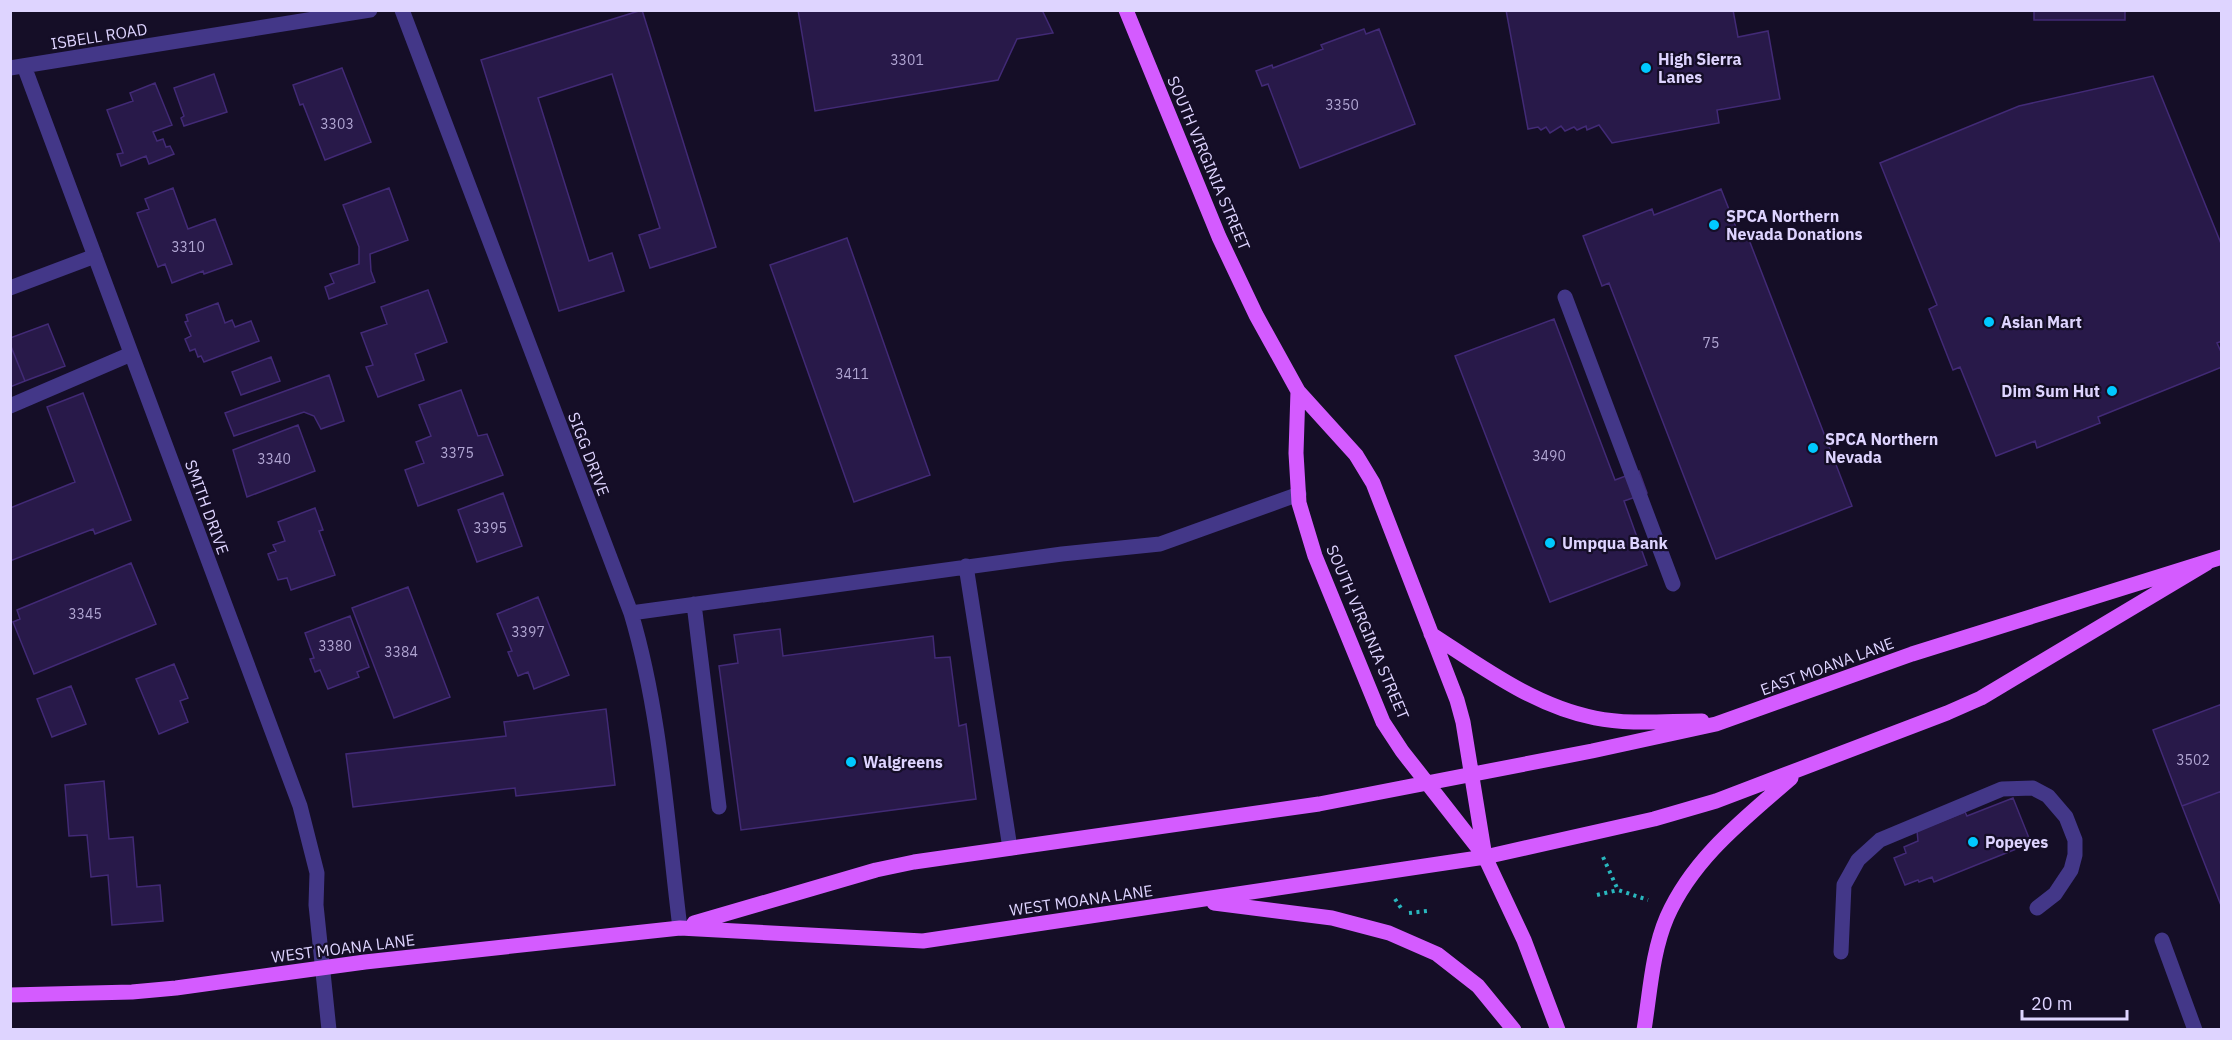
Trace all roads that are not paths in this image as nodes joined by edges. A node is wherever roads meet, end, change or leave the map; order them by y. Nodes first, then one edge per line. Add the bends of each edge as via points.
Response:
1 (370, 10) edge
2 (402, 10) edge
3 (1126, 10) edge
4 (17, 67) edge
5 (95, 256) junction
6 (10, 288) edge
7 (1565, 297) dead end
8 (131, 354) junction
9 (1298, 392) junction
10 (10, 406) edge
11 (1299, 494) junction
12 (2214, 560) edge
13 (966, 566) junction
14 (1673, 584) dead end
15 (694, 604) junction
16 (631, 613) junction
17 (1431, 634) junction
18 (1729, 720) junction
19 (1797, 772) junction
20 (1472, 775) junction
21 (1453, 778) joint
22 (1428, 784) junction
23 (719, 807) dead end
24 (1010, 848) junction
25 (1485, 857) junction
26 (1196, 901) junction
27 (2037, 908) dead end
28 (680, 928) junction
29 (2162, 940) dead end
30 (1841, 952) dead end
31 (324, 967) junction
32 (10, 995) edge
33 (329, 1029) edge
34 (1514, 1029) edge
35 (1558, 1029) edge
36 (1644, 1029) edge
37 (2195, 1029) edge

1 - 4 street, ISBELL ROAD
2 - 16 street, SIGG DRIVE
3 - 9 main road, SOUTH VIRGINIA STREET via 1219,237
4 - 5 street, SMITH DRIVE
5 - 6 street
5 - 8 street, SMITH DRIVE
7 - 14 street
8 - 10 street
8 - 31 street, SMITH DRIVE via 306,827 317,873 316,905
9 - 11 main road, SOUTH VIRGINIA STREET
9 - 17 main road, SOUTH VIRGINIA STREET via 1356,455 1373,483
11 - 13 street via 1160,544
11 - 22 main road, SOUTH VIRGINIA STREET via 1314,556 1383,722
12 - 18 main road, EAST MOANA LANE via 1912,654
12 - 19 main road, EAST MOANA LANE via 1981,698
13 - 15 street
13 - 24 street
15 - 16 street
15 - 23 street
16 - 28 street, SIGG DRIVE via 654,720
17 - 18 main road via 1513,686 1595,718 1642,722
17 - 20 main road, SOUTH VIRGINIA STREET via 1463,722
18 - 20 main road, EAST MOANA LANE
19 - 25 main road, EAST MOANA LANE via 1654,819
19 - 36 main road via 1718,843 1690,878 1667,917 1655,958
20 - 21 main road, EAST MOANA LANE
20 - 25 main road, SOUTH VIRGINIA STREET
21 - 22 main road, WEST MOANA LANE
22 - 24 main road, WEST MOANA LANE via 1320,804
22 - 25 main road, SOUTH VIRGINIA STREET
24 - 28 main road, WEST MOANA LANE via 876,870
25 - 26 main road, WEST MOANA LANE
25 - 35 main road, SOUTH VIRGINIA STREET via 1524,940
26 - 28 main road, WEST MOANA LANE via 923,941
26 - 34 main road via 1332,918 1389,933 1437,954 1478,986
27 - 30 street via 2055,894 2071,870 2074,840 2066,817 2048,796 2033,788 2002,789 1880,840 1858,860 1844,885
28 - 31 main road, WEST MOANA LANE
29 - 37 street
31 - 32 main road, WEST MOANA LANE via 132,992
31 - 33 street, SMITH DRIVE

